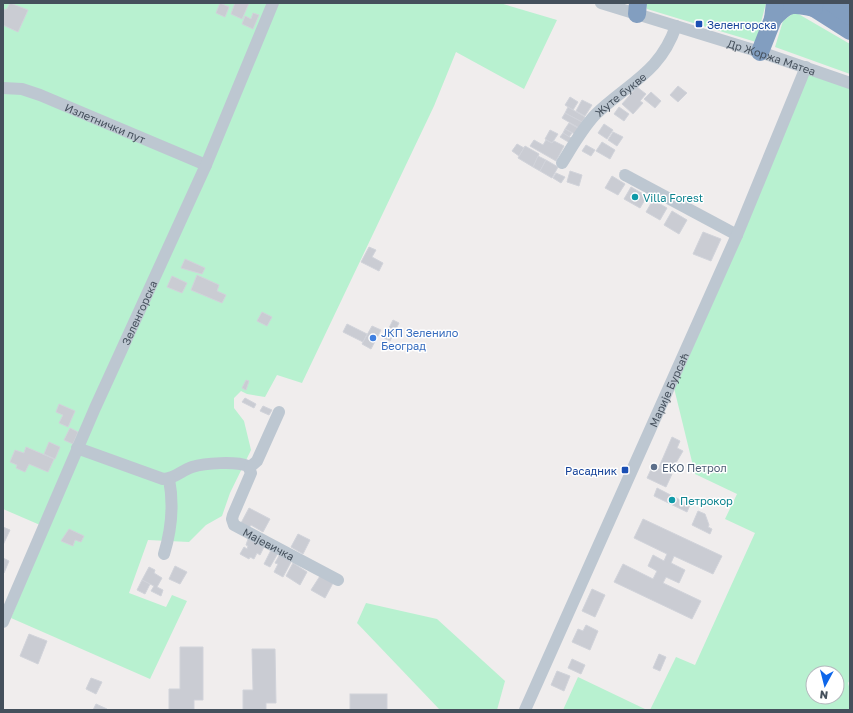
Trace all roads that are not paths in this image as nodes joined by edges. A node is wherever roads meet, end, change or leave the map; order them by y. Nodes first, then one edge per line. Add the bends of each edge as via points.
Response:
1 (273, 3) edge
2 (601, 3) edge
3 (832, 3) edge
4 (810, 6) edge
5 (638, 8) edge
6 (774, 11) edge
7 (850, 16) edge
8 (676, 26) junction
9 (850, 31) edge
10 (760, 52) junction
11 (806, 67) junction
12 (850, 83) edge
13 (3, 88) edge
14 (562, 163) dead end
15 (206, 165) junction
16 (625, 175) dead end
17 (737, 235) junction
18 (279, 412) dead end
19 (77, 448) junction
20 (250, 467) junction
21 (168, 479) junction
22 (164, 554) dead end
23 (338, 580) dead end
24 (3, 622) edge
25 (524, 710) edge

1 - 15 street, Зеленгорска
2 - 5 street, Др Жоржа Матеа
3 - 7 highway
4 - 6 highway via 788,6
4 - 9 highway
5 - 8 street, Др Жоржа Матеа
6 - 10 highway
8 - 10 street, Др Жоржа Матеа
8 - 14 street, Жуте букве via 656,63 644,76 596,114
10 - 11 street, Др Жоржа Матеа
11 - 12 street, Др Жоржа Матеа
11 - 17 street, Марије Бурсаћ
13 - 15 street, Излетнички пут via 22,89 40,95
15 - 19 street, Зеленгорска
16 - 17 street
17 - 25 street, Марије Бурсаћ
18 - 20 street, Мајевичка via 257,461
19 - 21 street via 159,479
19 - 24 street, Зеленгорска
20 - 21 street via 240,464 208,464 190,468
20 - 23 street, Мајевичка via 251,473 233,514 234,524
21 - 22 street via 172,518

